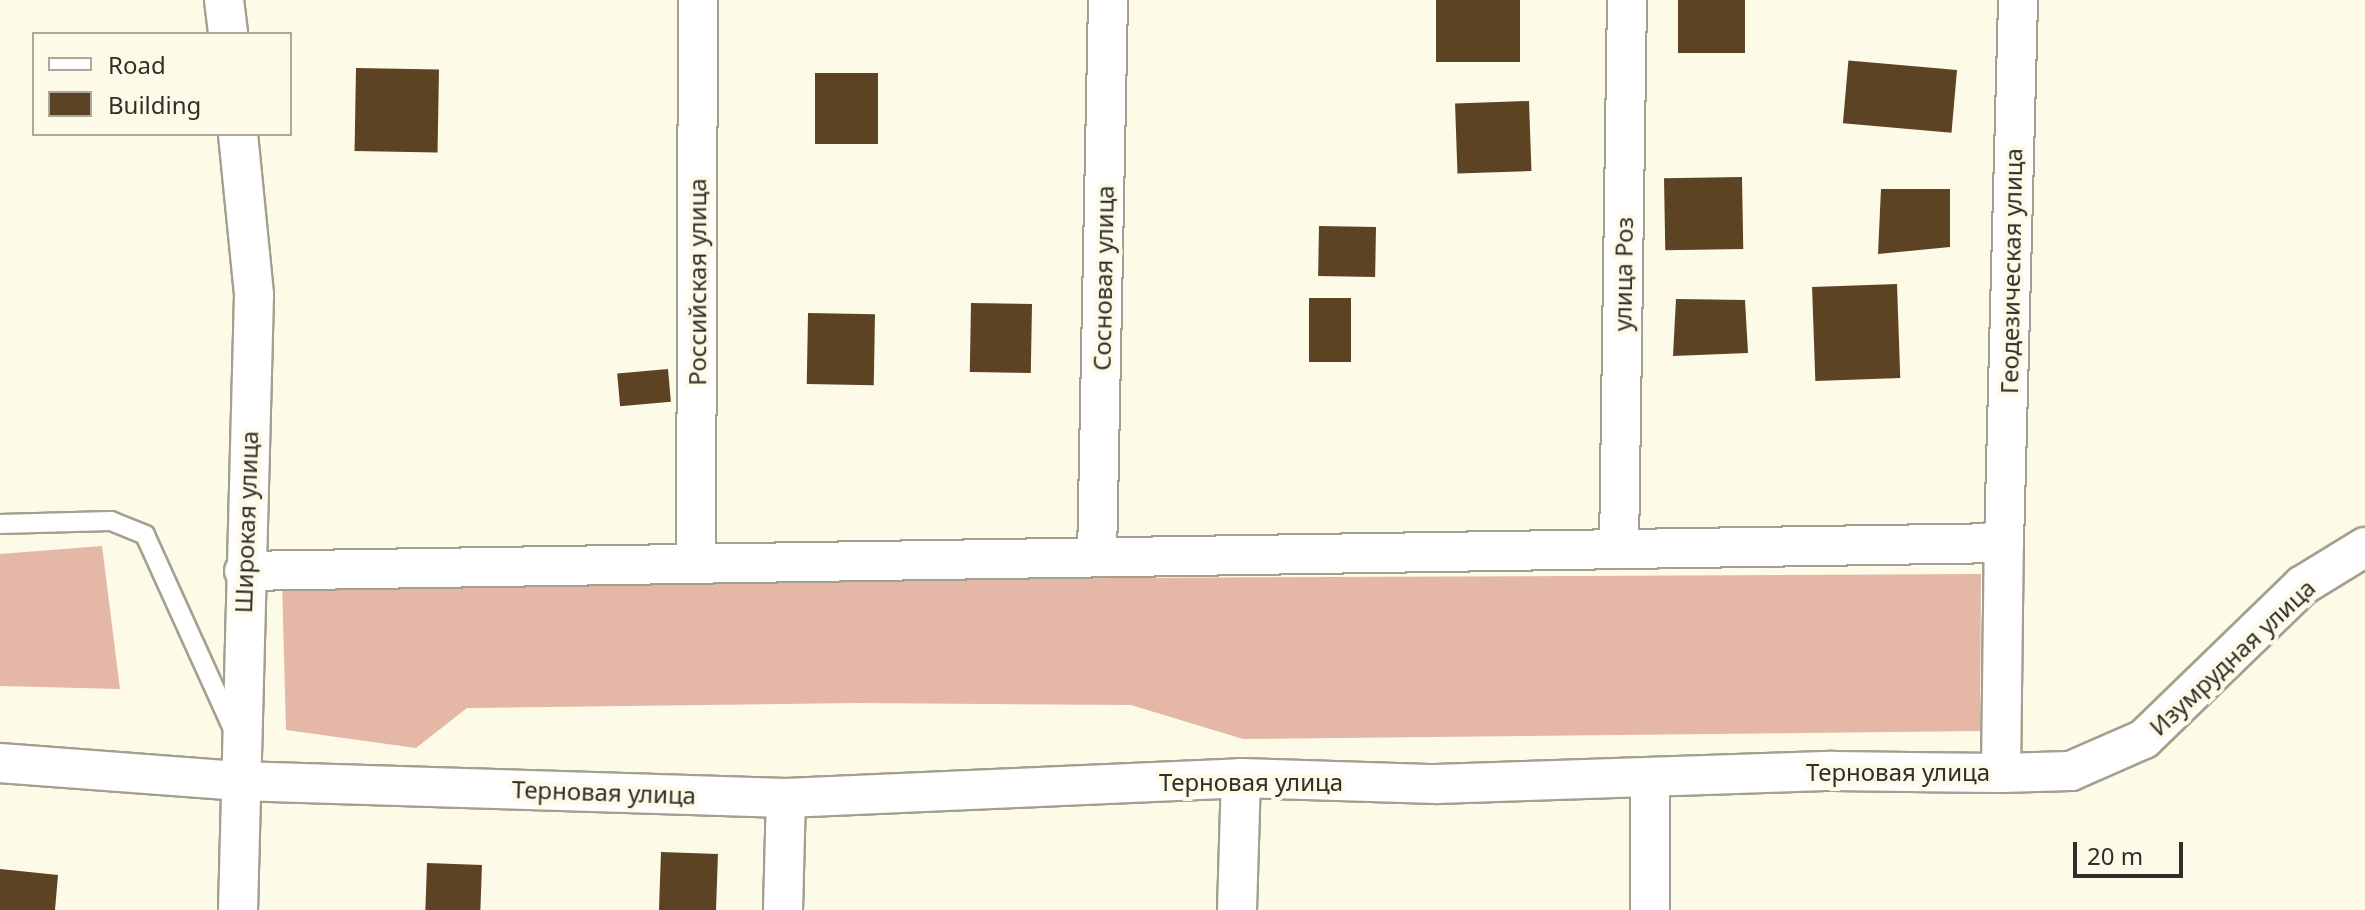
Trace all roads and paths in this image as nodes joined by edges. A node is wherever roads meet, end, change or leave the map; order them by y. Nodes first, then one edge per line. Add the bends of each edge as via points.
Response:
1 (224, 0) edge
2 (698, 0) edge
3 (1108, 0) edge
4 (1627, 0) edge
5 (2018, 0) edge
6 (228, 32) edge
7 (238, 136) edge
8 (0, 524) edge
9 (2004, 543) junction
10 (2365, 547) edge
11 (1619, 549) junction
12 (1097, 557) junction
13 (696, 564) junction
14 (244, 571) junction
15 (239, 741) junction
16 (0, 763) edge
17 (2001, 773) junction
18 (1241, 778) junction
19 (1650, 778) junction
20 (238, 781) junction
21 (786, 798) junction
22 (238, 910) edge
23 (783, 910) edge
24 (1237, 910) edge
25 (1650, 910) edge

1 - 6 street
2 - 13 street, Российская улица
3 - 12 street, Сосновая улица
4 - 11 street, улица Роз
5 - 9 street, Геодезическая улица
7 - 14 street, Широкая улица via 254,295
8 - 15 lane via 111,521 145,535
9 - 11 street
9 - 17 street, Терновая улица
10 - 17 street, Изумрудная улица via 2303,585 2144,739 2071,771
11 - 12 street
12 - 13 street
13 - 14 street
14 - 15 street, Широкая улица
15 - 20 street, Широкая улица
16 - 20 street, Терновая улица
17 - 19 street, Терновая улица via 1833,771
18 - 19 street, Терновая улица via 1436,784
18 - 21 street, Терновая улица
18 - 24 street
19 - 25 street
20 - 21 street, Терновая улица
20 - 22 street, Широкая улица
21 - 23 street

